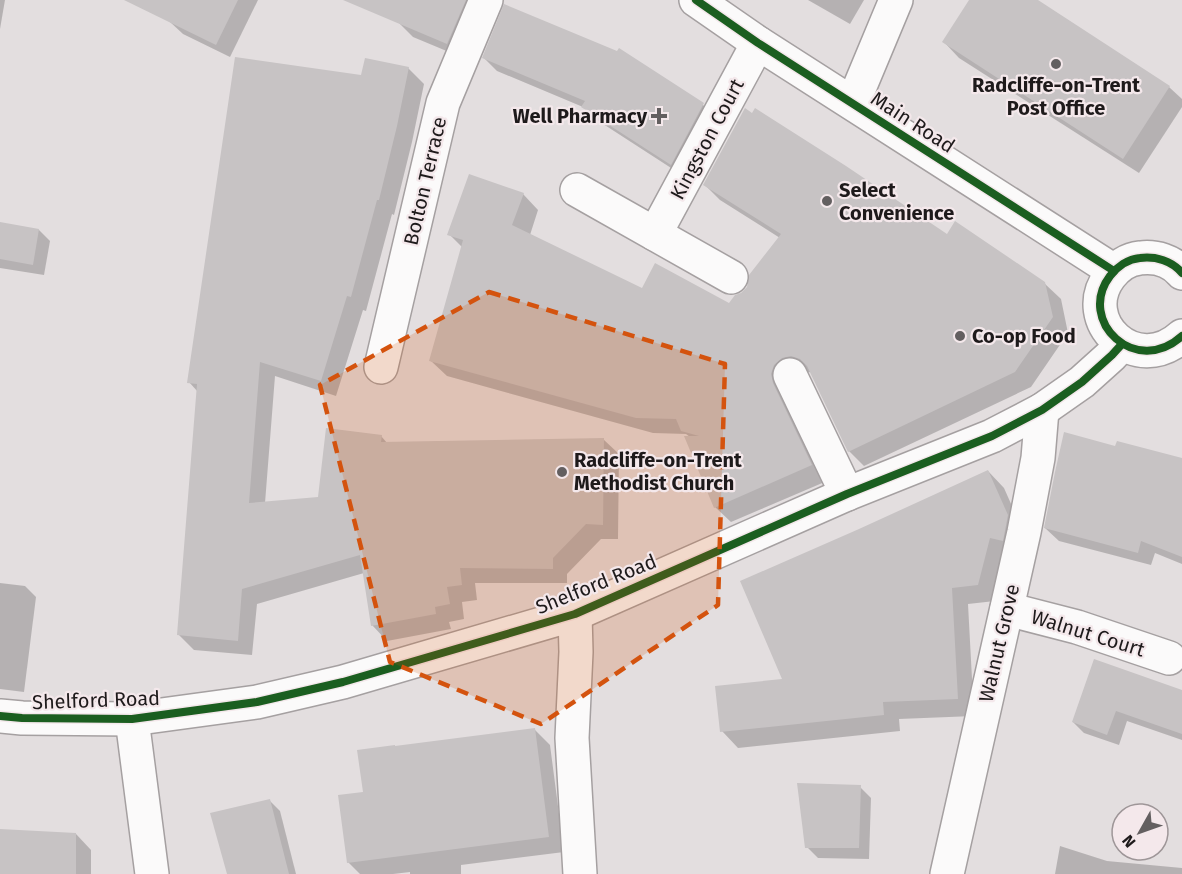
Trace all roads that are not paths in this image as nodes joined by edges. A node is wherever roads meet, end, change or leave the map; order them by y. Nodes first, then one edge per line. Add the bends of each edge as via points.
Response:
1 (486, 0) edge
2 (696, 0) edge
3 (896, 0) edge
4 (758, 43) junction
5 (853, 103) junction
6 (577, 190) dead end
7 (655, 234) junction
8 (1181, 269) edge
9 (1114, 271) junction
10 (731, 277) dead end
11 (1182, 336) edge
12 (1122, 344) junction
13 (381, 367) dead end
14 (790, 375) dead end
15 (1042, 410) junction
16 (848, 494) junction
17 (1007, 609) junction
18 (575, 614) junction
19 (1169, 658) dead end
20 (0, 716) edge
21 (132, 719) junction
22 (152, 874) edge
23 (580, 874) edge
24 (947, 874) edge

1 - 13 street, Bolton Terrace via 443,103
2 - 4 street, Main Road
3 - 5 street
4 - 5 street, Main Road
4 - 7 street, Kingston Court
5 - 9 street, Main Road
6 - 7 street
7 - 10 street
8 - 9 street via 1167,261 1139,258
9 - 12 street via 1105,282 1101,310 1104,323
11 - 12 street via 1162,350 1149,352
12 - 15 street, Shelford Road via 1082,382
14 - 16 street
15 - 16 street, Shelford Road via 992,436
15 - 17 street, Walnut Grove via 1038,458
16 - 18 street, Shelford Road
17 - 19 street, Walnut Court via 1077,627
17 - 24 street, Walnut Grove
18 - 21 street, Shelford Road via 343,682 257,702
18 - 23 street via 572,738
20 - 21 street, Shelford Road
21 - 22 street

